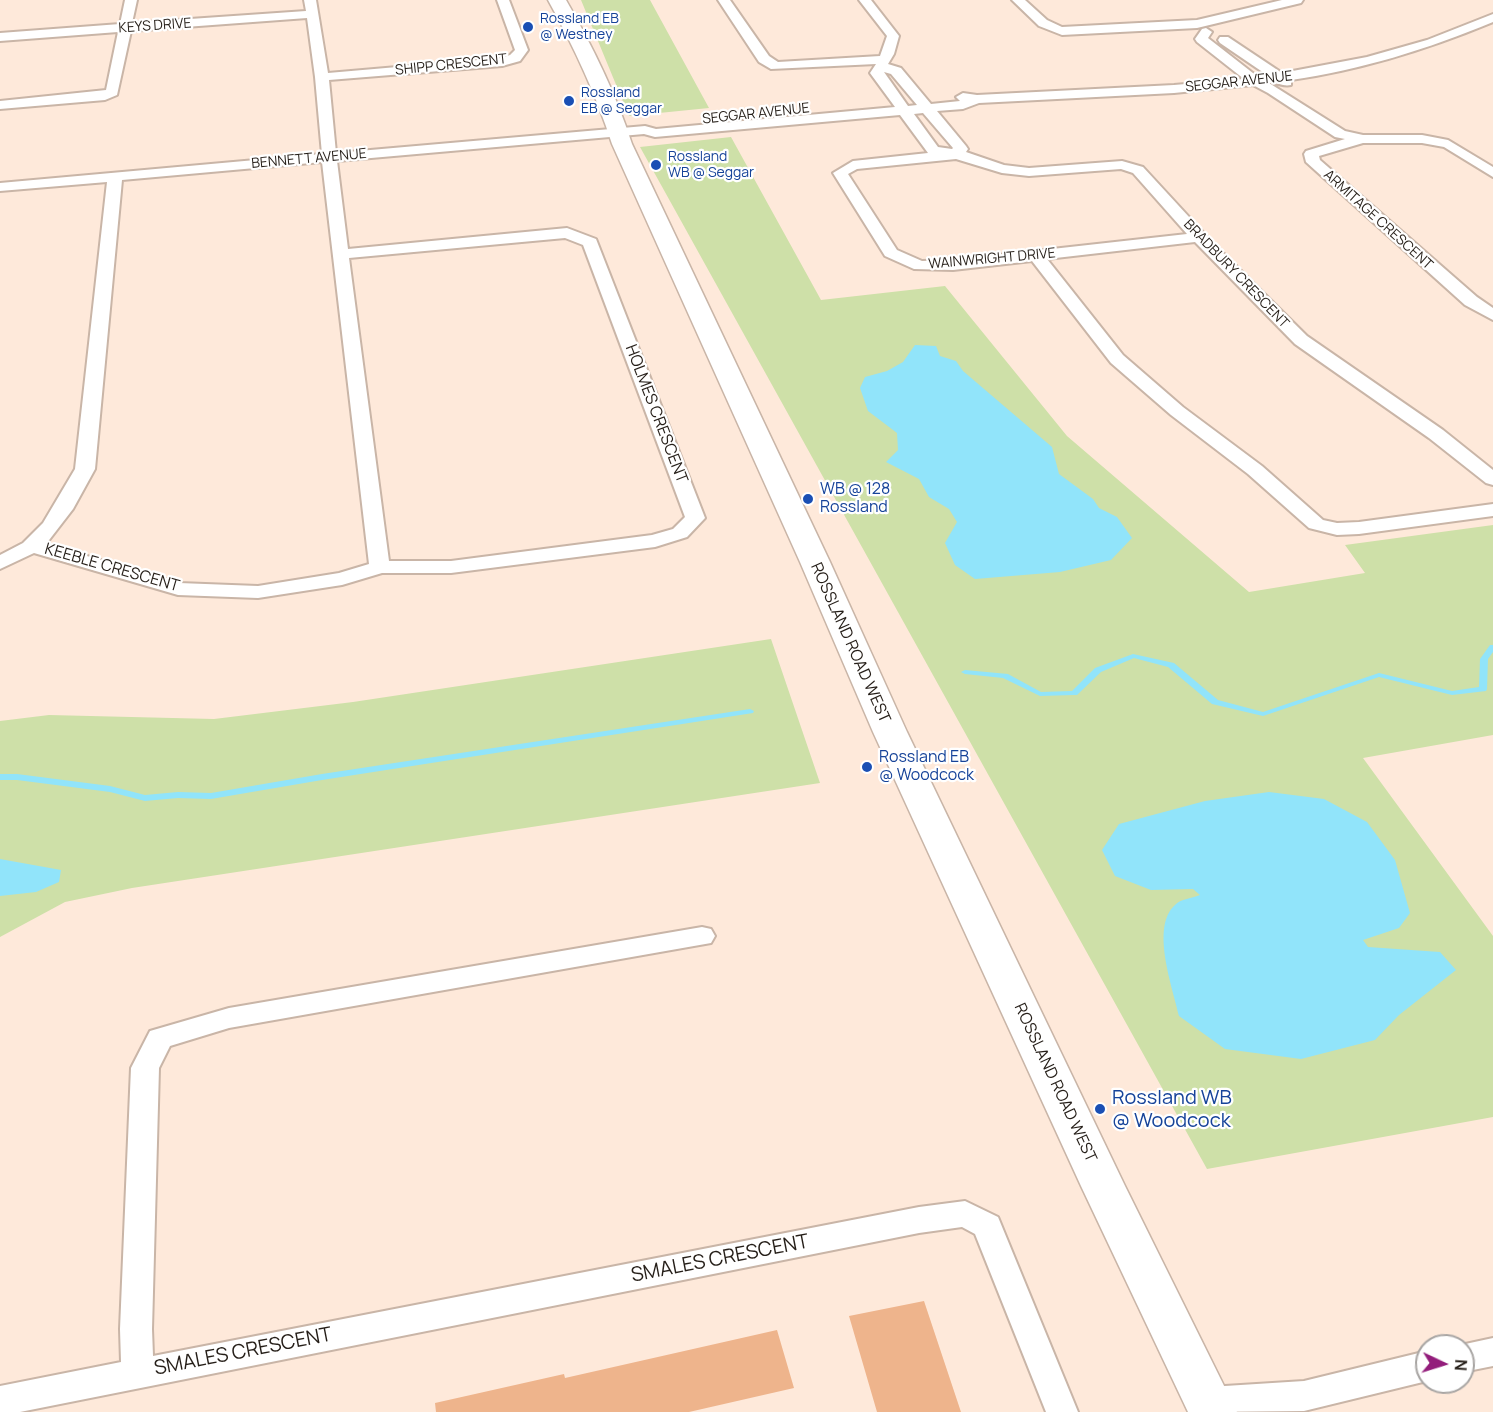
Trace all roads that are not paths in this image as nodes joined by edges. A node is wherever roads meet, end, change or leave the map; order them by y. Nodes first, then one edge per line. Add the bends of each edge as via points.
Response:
1 (131, 0) edge
2 (310, 0) edge
3 (502, 0) edge
4 (557, 0) edge
5 (724, 0) edge
6 (865, 0) edge
7 (1018, 0) edge
8 (1297, 0) edge
9 (311, 14) junction
10 (1493, 18) edge
11 (1479, 24) junction
12 (1493, 26) edge
13 (127, 28) junction
14 (1201, 28) junction
15 (1493, 32) edge
16 (0, 37) edge
17 (883, 63) junction
18 (322, 77) junction
19 (1280, 78) junction
20 (1256, 82) junction
21 (1302, 92) dead end
22 (925, 103) junction
23 (0, 105) edge
24 (1321, 105) dead end
25 (901, 106) junction
26 (632, 131) junction
27 (1364, 139) junction
28 (954, 155) junction
29 (330, 157) junction
30 (1493, 173) edge
31 (115, 177) junction
32 (0, 187) edge
33 (1199, 237) junction
34 (342, 254) junction
35 (1036, 255) junction
36 (1493, 315) edge
37 (1493, 479) edge
38 (1493, 510) edge
39 (32, 546) junction
40 (0, 563) edge
41 (380, 567) junction
42 (702, 936) dead end
43 (1493, 1352) edge
44 (1475, 1356) edge
45 (1415, 1369) edge
46 (138, 1373) junction
47 (0, 1401) edge
48 (1211, 1407) edge
49 (1062, 1412) edge

1 - 13 street
2 - 9 street
3 - 18 street, SHIPP CRESCENT via 522,50 515,58
4 - 26 main road, ROSSLAND ROAD WEST
5 - 17 street via 764,59 776,66
6 - 17 street via 893,36
7 - 14 street via 1049,28 1062,31
8 - 14 street
9 - 13 street, KEYS DRIVE
9 - 18 street
10 - 11 street, SEGGAR AVENUE
11 - 12 street
11 - 15 street
11 - 19 street, SEGGAR AVENUE via 1386,57
13 - 16 street, KEYS DRIVE
13 - 23 street via 112,92 105,96
14 - 19 street
14 - 20 street, ARMITAGE CRESCENT via 1201,39
17 - 22 street via 896,71
17 - 25 street, BRADBURY CRESCENT via 877,73
18 - 29 street
19 - 20 street, SEGGAR AVENUE
19 - 21 street
20 - 22 street, SEGGAR AVENUE via 977,99 963,105
20 - 27 street, ARMITAGE CRESCENT via 1340,134
22 - 25 street, SEGGAR AVENUE
22 - 28 street via 961,149
24 - 27 street via 1358,129
25 - 26 street, SEGGAR AVENUE via 655,133
25 - 28 street, BRADBURY CRESCENT via 933,150
26 - 29 street, BENNETT AVENUE
26 - 48 main road, ROSSLAND ROAD WEST via 622,144 890,732 1102,1186
27 - 30 street, ARMITAGE CRESCENT via 1422,139 1448,144
27 - 36 street, ARMITAGE CRESCENT via 1311,153 1313,162 1471,301
28 - 33 street, BRADBURY CRESCENT via 1002,169 1029,172 1122,165 1138,170
28 - 35 street, WAINWRIGHT DRIVE via 853,165 840,173 891,253 920,266
29 - 31 street, BENNETT AVENUE
29 - 34 street
31 - 32 street, BENNETT AVENUE
31 - 39 street, KEEBLE CRESCENT via 85,469 66,507
33 - 35 street, WAINWRIGHT DRIVE
33 - 37 street, BRADBURY CRESCENT via 1301,340
34 - 41 street
34 - 41 street, HOLMES CRESCENT via 567,233 590,242 695,518 680,533 655,542 451,567
35 - 38 street via 1117,359 1316,524 1336,529 1359,528
39 - 40 street
39 - 41 street, KEEBLE CRESCENT via 177,589 258,592 342,579
42 - 46 street, SMALES CRESCENT via 229,1017 160,1038 145,1068 136,1329
43 - 44 street
45 - 48 street via 1304,1396
46 - 47 street
46 - 49 street, SMALES CRESCENT via 965,1214 987,1226

